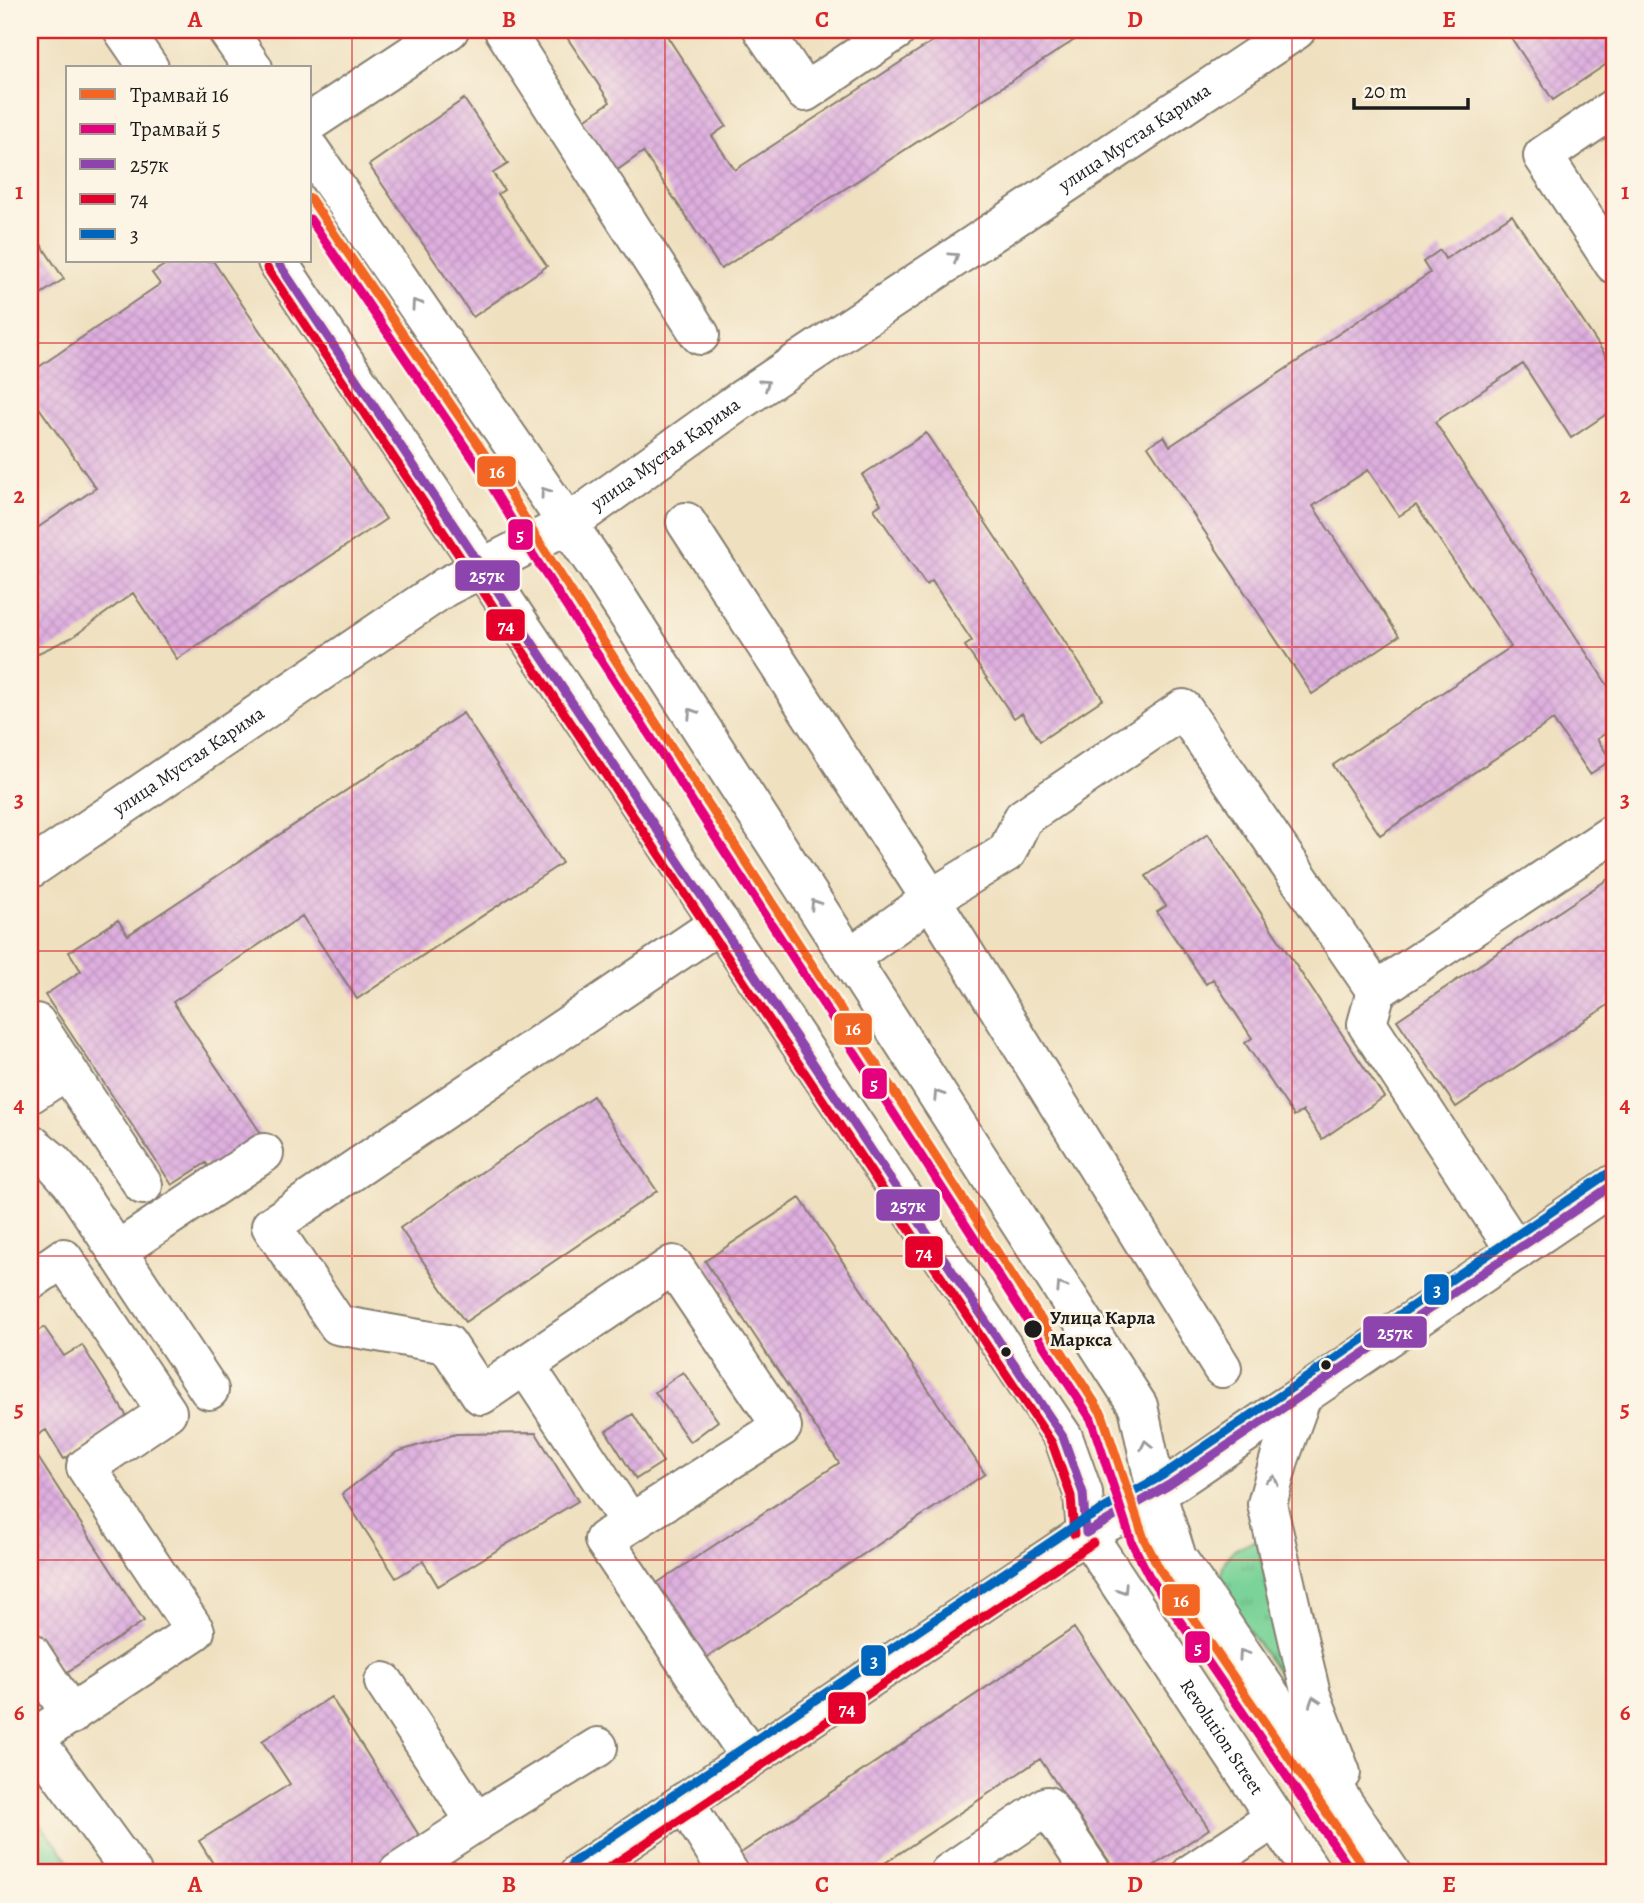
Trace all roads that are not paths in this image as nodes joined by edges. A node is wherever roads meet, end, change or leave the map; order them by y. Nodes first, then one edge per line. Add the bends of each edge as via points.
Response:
1 (123, 30) edge
2 (227, 30) edge
3 (449, 30) edge
4 (504, 30) edge
5 (763, 30) edge
6 (897, 30) edge
7 (1272, 36) edge
8 (148, 66) edge
9 (252, 66) edge
10 (1614, 108) edge
11 (312, 121) edge
12 (312, 153) edge
13 (278, 262) edge
14 (1614, 264) edge
15 (699, 335) dead end
16 (686, 522) dead end
17 (568, 524) junction
18 (483, 569) junction
19 (1614, 833) edge
20 (30, 869) edge
21 (931, 899) junction
22 (720, 923) junction
23 (849, 958) junction
24 (1376, 991) junction
25 (36, 1023) dead end
26 (67, 1070) junction
27 (30, 1094) edge
28 (30, 1143) edge
29 (264, 1153) dead end
30 (1614, 1184) edge
31 (143, 1185) dead end
32 (117, 1251) junction
33 (1516, 1251) junction
34 (30, 1281) edge
35 (525, 1365) junction
36 (1222, 1368) dead end
37 (209, 1390) dead end
38 (1303, 1396) junction
39 (1157, 1495) junction
40 (630, 1523) junction
41 (1086, 1532) junction
42 (30, 1652) edge
43 (384, 1682) dead end
44 (71, 1714) junction
45 (598, 1747) dead end
46 (750, 1757) junction
47 (684, 1802) junction
48 (1275, 1818) junction
49 (476, 1822) junction
50 (1364, 1834) junction
51 (132, 1873) edge
52 (398, 1873) edge
53 (579, 1873) edge
54 (729, 1873) edge
55 (949, 1873) edge
56 (1092, 1873) edge
57 (1192, 1873) edge
58 (1312, 1873) edge
59 (1391, 1873) edge

1 - 8 street
2 - 9 street
3 - 11 street
4 - 15 street
5 - 6 street via 805,92
17 -> 7 street, улица Мустая Карима
10 - 14 street via 1543,156
17 -> 12 street
13 - 18 street, Revolution Street
16 - 21 street
17 - 18 street, улица Мустая Карима
23 -> 17 street
18 - 20 street, улица Мустая Карима via 445,587
18 - 22 street, Revolution Street
19 - 24 street
21 - 23 street
21 - 24 street via 1007,852 1023,818 1183,709
21 - 36 street
22 - 35 street via 271,1226 338,1325 447,1344 481,1395
22 - 41 street, Revolution Street via 1063,1437 1083,1493
39 -> 23 street via 1138,1406
24 - 33 street via 1367,1024
25 - 26 street
26 - 27 street
26 - 31 street
28 - 32 street via 71,1182
29 - 32 street
30 - 33 street
32 - 37 street
33 - 38 street
34 - 44 street via 63,1258 167,1412 86,1467 195,1631
35 - 40 street
35 - 40 street via 673,1265 782,1427
38 - 39 street
50 -> 38 street via 1311,1695 1266,1504
39 - 41 street
50 -> 39 street via 1177,1558
40 - 46 street via 604,1540
41 - 46 street
41 -> 48 street, Revolution Street
42 - 44 street
43 - 49 street
44 - 51 street via 34,1738
45 - 49 street
46 - 47 street
47 - 53 street
47 - 54 street
48 - 57 street
48 - 58 street, Revolution Street
49 - 52 street
50 - 59 street
55 - 56 street via 1047,1806

